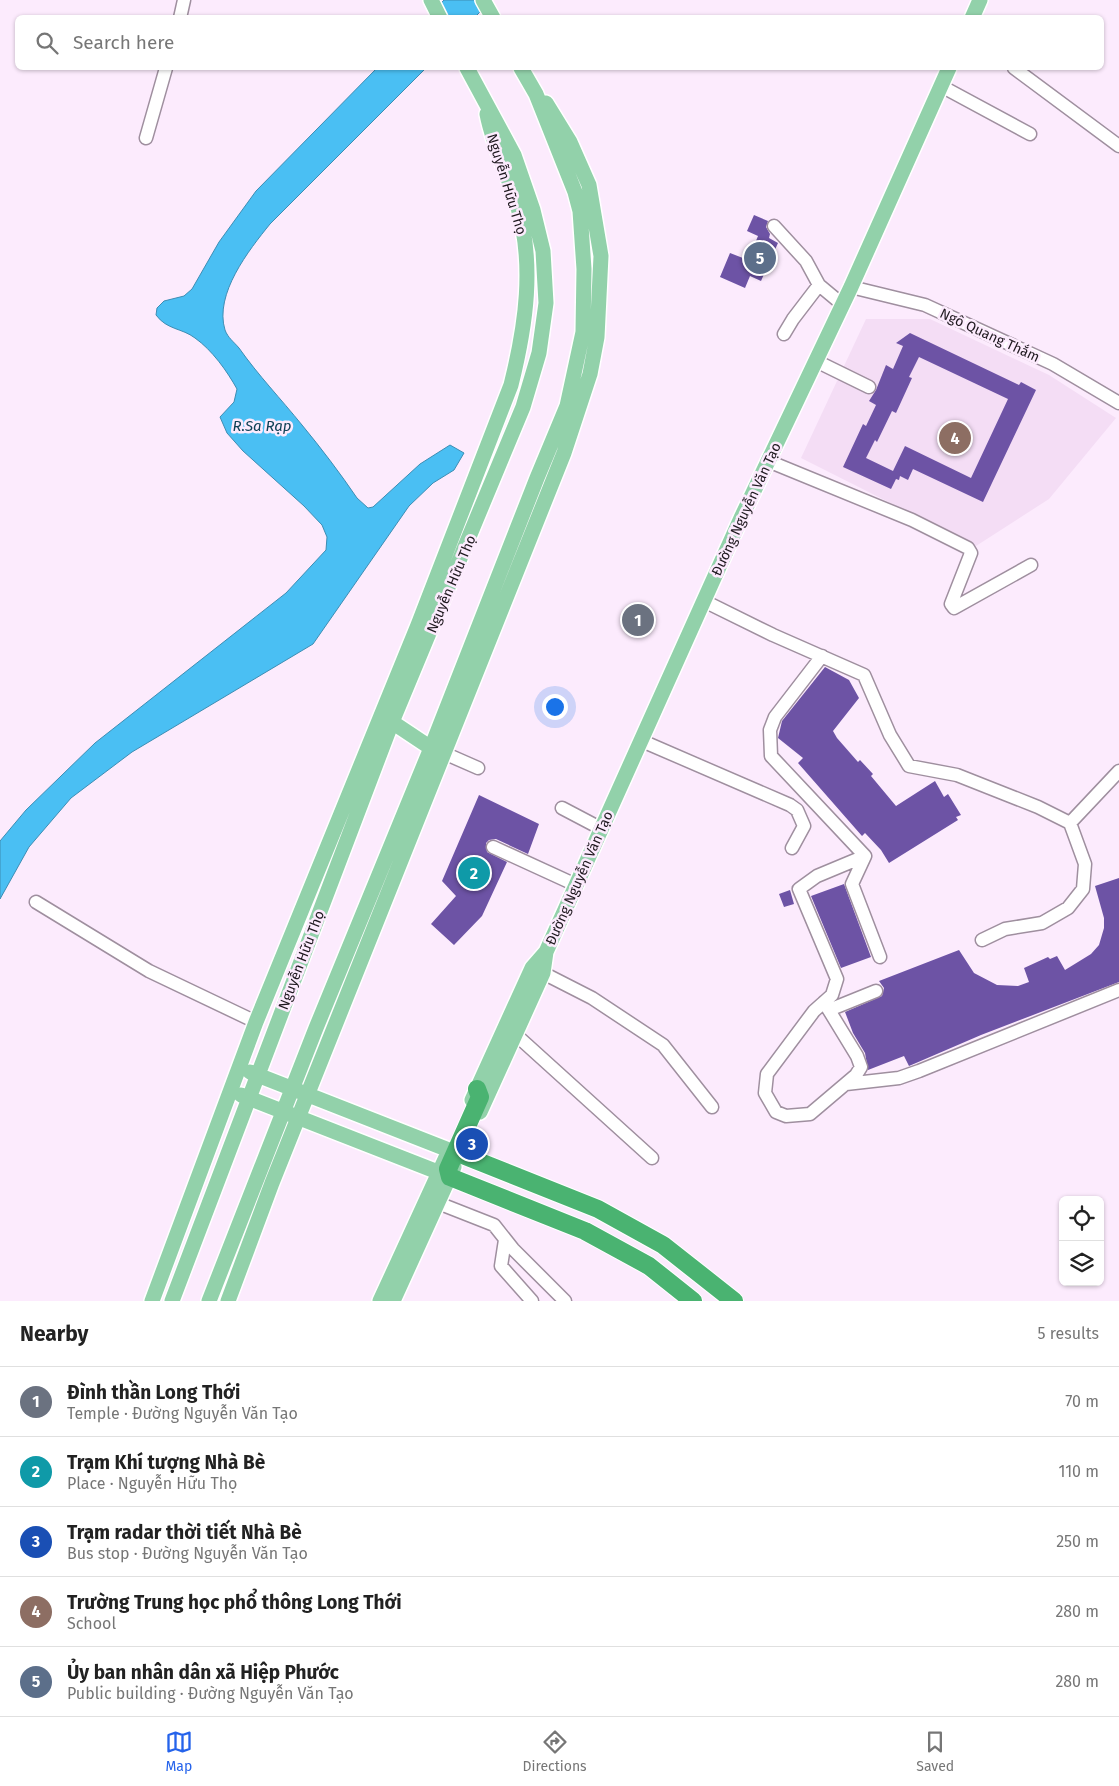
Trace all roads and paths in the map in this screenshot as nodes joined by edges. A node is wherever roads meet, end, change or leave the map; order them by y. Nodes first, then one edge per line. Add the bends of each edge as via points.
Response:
1 (184, 0) edge
2 (431, 0) edge
3 (483, 0) edge
4 (980, 0) edge
5 (181, 15) edge
6 (438, 15) edge
7 (491, 15) edge
8 (973, 15) edge
9 (165, 70) edge
10 (468, 70) edge
11 (522, 70) edge
12 (948, 70) edge
13 (1017, 70) edge
14 (941, 86) junction
15 (484, 100) junction
16 (1030, 134) dead end
17 (146, 138) dead end
18 (1119, 146) edge
19 (774, 226) dead end
20 (819, 285) junction
21 (852, 287) junction
22 (843, 305) junction
23 (784, 334) dead end
24 (816, 361) junction
25 (869, 387) dead end
26 (1119, 403) edge
27 (768, 461) junction
28 (456, 530) junction
29 (470, 537) junction
30 (1031, 565) dead end
31 (704, 601) junction
32 (822, 656) junction
33 (392, 722) junction
34 (642, 741) junction
35 (438, 751) junction
36 (478, 768) dead end
37 (1119, 771) edge
38 (562, 808) dead end
39 (1070, 823) junction
40 (600, 828) junction
41 (492, 847) dead end
42 (792, 848) dead end
43 (864, 856) junction
44 (320, 864) junction
45 (335, 871) junction
46 (576, 885) junction
47 (36, 902) dead end
48 (982, 940) dead end
49 (546, 952) junction
50 (880, 957) dead end
51 (543, 973) junction
52 (1119, 990) edge
53 (876, 991) dead end
54 (826, 1006) junction
55 (256, 1022) junction
56 (515, 1034) junction
57 (239, 1068) junction
58 (258, 1075) junction
59 (846, 1084) junction
60 (292, 1089) junction
61 (477, 1089) joint
62 (231, 1091) junction
63 (307, 1094) junction
64 (249, 1098) junction
65 (712, 1107) dead end
66 (283, 1111) junction
67 (298, 1117) junction
68 (455, 1152) junction
69 (652, 1158) dead end
70 (444, 1175) junction
71 (438, 1203) junction
72 (505, 1240) junction
73 (152, 1301) edge
74 (172, 1301) edge
75 (209, 1301) edge
76 (228, 1301) edge
77 (380, 1301) edge
78 (393, 1301) edge
79 (532, 1301) edge
80 (565, 1301) edge
81 (693, 1301) edge
82 (734, 1301) edge

1 - 5 street
2 - 6 main road
3 - 7 main road
4 - 8 main road
9 - 17 street
10 - 15 main road
11 - 35 main road via 536,94 580,211 584,269 583,332 567,406 537,478
12 - 14 main road, Đường Nguyễn Văn Tạo
13 - 18 street
14 - 16 street
14 - 21 main road, Đường Nguyễn Văn Tạo
15 - 28 main road, Nguyễn Hữu Thọ via 491,139 506,172 524,233 527,303 511,384
15 - 29 main road, Nguyễn Hữu Thọ via 514,155 533,210 543,251 546,303 539,353 523,407
19 - 20 street via 806,262
20 - 22 street
20 - 23 street
21 - 22 main road, Đường Nguyễn Văn Tạo
21 - 26 street, Ngô Quang Thắm via 925,305 1052,364
22 - 24 main road, Đường Nguyễn Văn Tạo
24 - 25 street
24 - 27 main road, Đường Nguyễn Văn Tạo
27 - 30 street via 912,520 968,548 971,553 951,604 954,608
27 - 31 main road, Đường Nguyễn Văn Tạo
28 - 29 main road
28 - 44 main road, Nguyễn Hữu Thọ
29 - 33 main road, Nguyễn Hữu Thọ
31 - 32 street
31 - 34 main road, Đường Nguyễn Văn Tạo
32 - 39 street via 864,674 890,735 909,766 957,775
32 - 43 street via 775,717 770,730 771,756
33 - 35 main road
33 - 45 main road, Nguyễn Hữu Thọ
34 - 40 main road, Đường Nguyễn Văn Tạo
34 - 42 street via 790,805 797,810 804,826
35 - 36 street
35 - 60 main road
35 - 63 main road
37 - 39 street
38 - 40 street
39 - 48 street via 1085,864 1083,889 1068,908 1042,922 1005,929
40 - 46 main road, Đường Nguyễn Văn Tạo
41 - 46 street
43 - 50 street via 852,884
43 - 54 street via 817,876 799,889 837,979
44 - 45 main road
44 - 55 main road, Nguyễn Hữu Thọ
45 - 58 main road, Nguyễn Hữu Thọ
46 - 49 main road, Đường Nguyễn Văn Tạo
47 - 55 street via 149,971
49 - 51 main road, Đường Nguyễn Văn Tạo
49 - 61 main road, Đường Nguyễn Văn Tạo via 532,968
51 - 56 main road, Đường Nguyễn Văn Tạo
51 - 65 street via 592,998 663,1045
52 - 59 street via 912,1074
53 - 54 street
54 - 59 street via 861,1066
54 - 59 street via 814,1011 768,1074 765,1093 776,1112 786,1116 810,1114
55 - 57 main road, Nguyễn Hữu Thọ
56 - 68 main road, Đường Nguyễn Văn Tạo
56 - 69 street
57 - 58 main road
57 - 62 main road, Nguyễn Hữu Thọ
58 - 60 main road
58 - 64 main road, Nguyễn Hữu Thọ
60 - 63 main road
60 - 66 main road
61 - 68 highway via 480,1097
62 - 64 main road
62 - 73 main road, Nguyễn Hữu Thọ
63 - 67 main road
63 - 68 main road
64 - 66 main road
64 - 74 main road, Nguyễn Hữu Thọ
66 - 67 main road
66 - 75 main road
67 - 70 main road
67 - 76 main road
68 - 70 highway
68 - 82 highway via 606,1214 663,1245
70 - 71 main road
70 - 77 main road
70 - 81 highway via 585,1231 649,1266
71 - 72 street via 489,1222
71 - 78 main road
72 - 79 street via 501,1266
72 - 80 street

